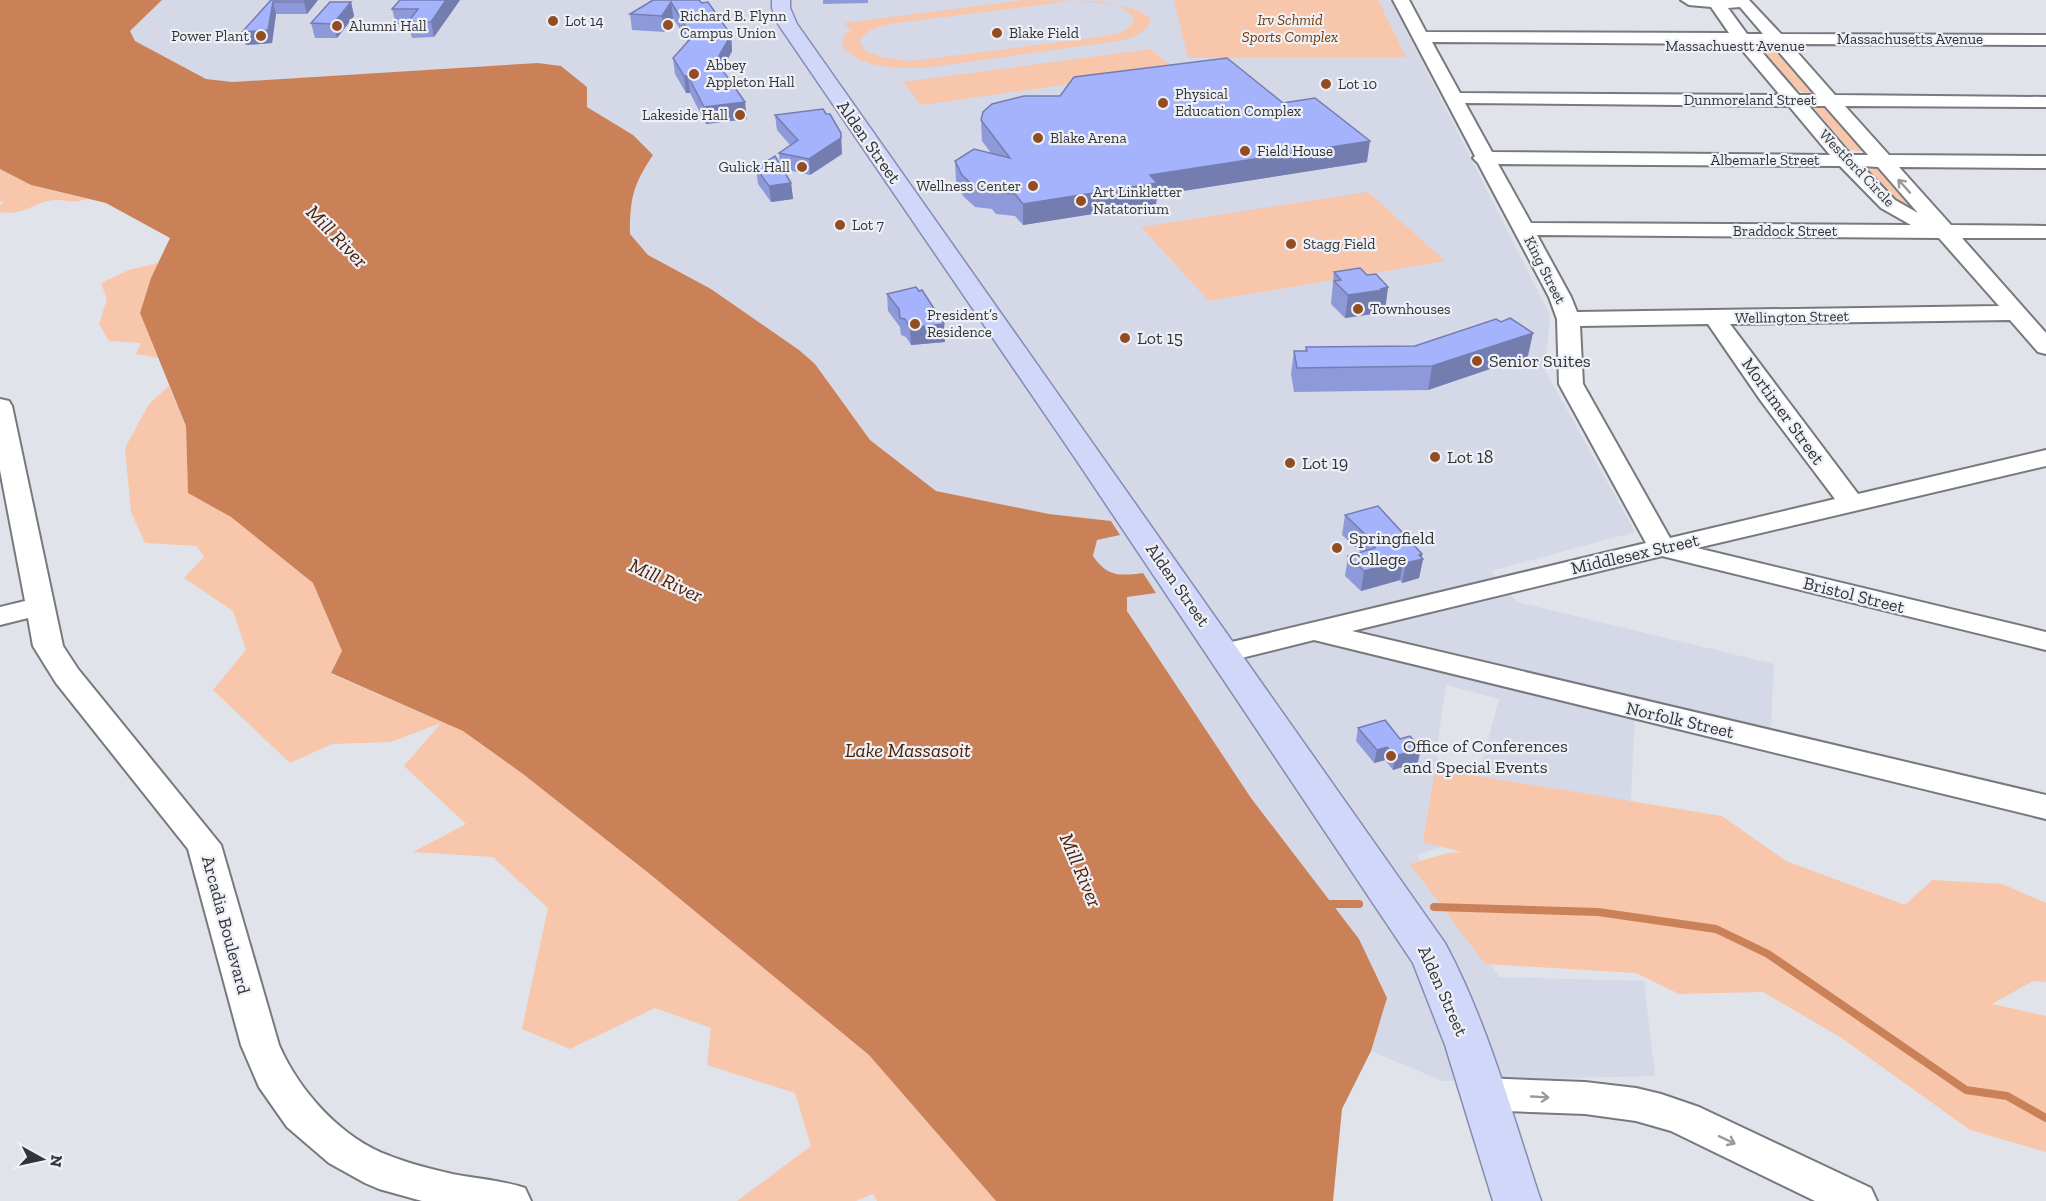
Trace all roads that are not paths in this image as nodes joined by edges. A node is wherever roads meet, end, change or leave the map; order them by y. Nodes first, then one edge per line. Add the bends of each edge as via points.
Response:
1 (781, 0) edge
2 (1401, 0) edge
3 (1689, 0) edge
4 (1765, 0) edge
5 (1717, 4) junction
6 (1746, 4) junction
7 (1423, 40) junction
8 (2046, 40) edge
9 (1745, 42) junction
10 (1778, 42) junction
11 (2046, 47) edge
12 (1454, 98) junction
13 (1795, 101) junction
14 (1828, 101) junction
15 (2046, 102) edge
16 (1483, 158) junction
17 (1845, 160) junction
18 (1881, 160) junction
19 (2046, 162) edge
20 (1525, 229) junction
21 (1942, 231) junction
22 (2046, 232) edge
23 (2015, 313) junction
24 (1715, 318) junction
25 (1568, 319) junction
26 (2043, 340) edge
27 (0, 406) edge
28 (2046, 458) edge
29 (1852, 504) junction
30 (1662, 548) junction
31 (39, 606) junction
32 (0, 616) edge
33 (1314, 631) junction
34 (2046, 641) edge
35 (1225, 653) junction
36 (2046, 807) edge
37 (1481, 1094) junction
38 (510, 1201) edge
39 (1517, 1201) edge
40 (1856, 1201) edge

1 - 35 main road, Alden Street via 788,24
2 - 7 street, King Street
3 - 5 street
4 - 6 street
5 - 6 street
5 - 9 street, Westford Circle
6 - 10 street, Westford Circle
7 - 9 street, Massachuestt Avenue
7 - 12 street, King Street
8 - 10 street, Massachusetts Avenue
9 - 10 street, Massachuestt Avenue
9 - 13 street, Westford Circle
10 - 11 street, Massachuestt Avenue
10 - 14 street, Westford Circle
12 - 13 street, Dunmoreland Street
12 - 16 street, King Street
13 - 14 street, Dunmoreland Street
13 - 17 street, Westford Circle
14 - 15 street, Dunmoreland Street
14 - 18 street, Westford Circle
16 - 17 street, Albemarle Street
16 - 20 street, King Street
17 - 18 street, Albemarle Street
17 - 21 street, Westford Circle via 1888,204
18 - 19 street, Albemarle Street
21 -> 18 street, Westford Circle
20 - 21 street, Braddock Street
20 - 25 street, King Street
21 - 22 street, Braddock Street
21 - 23 street, Westford Circle
23 - 24 street, Wellington Street
23 - 26 street, Westford Circle
24 - 25 street, Wellington Street
24 - 29 street, Mortimer Street
25 - 30 street, King Street via 1571,384
27 - 31 street, Arcadia Boulevard
28 - 29 street, Middlesex Street
29 - 30 street, Middlesex Street
30 - 33 street, Middlesex Street
30 - 34 street, Bristol Street
31 - 32 street
31 - 38 street, Arcadia Boulevard via 48,646 61,667 204,845 260,1045 290,1102 327,1139 379,1172 454,1192
33 - 35 street, Middlesex Street
33 - 36 street, Norfolk Street
35 - 37 main road, Alden Street via 1430,954 1467,1045
37 - 39 main road, Alden Street
37 -> 40 street via 1606,1101 1659,1109

